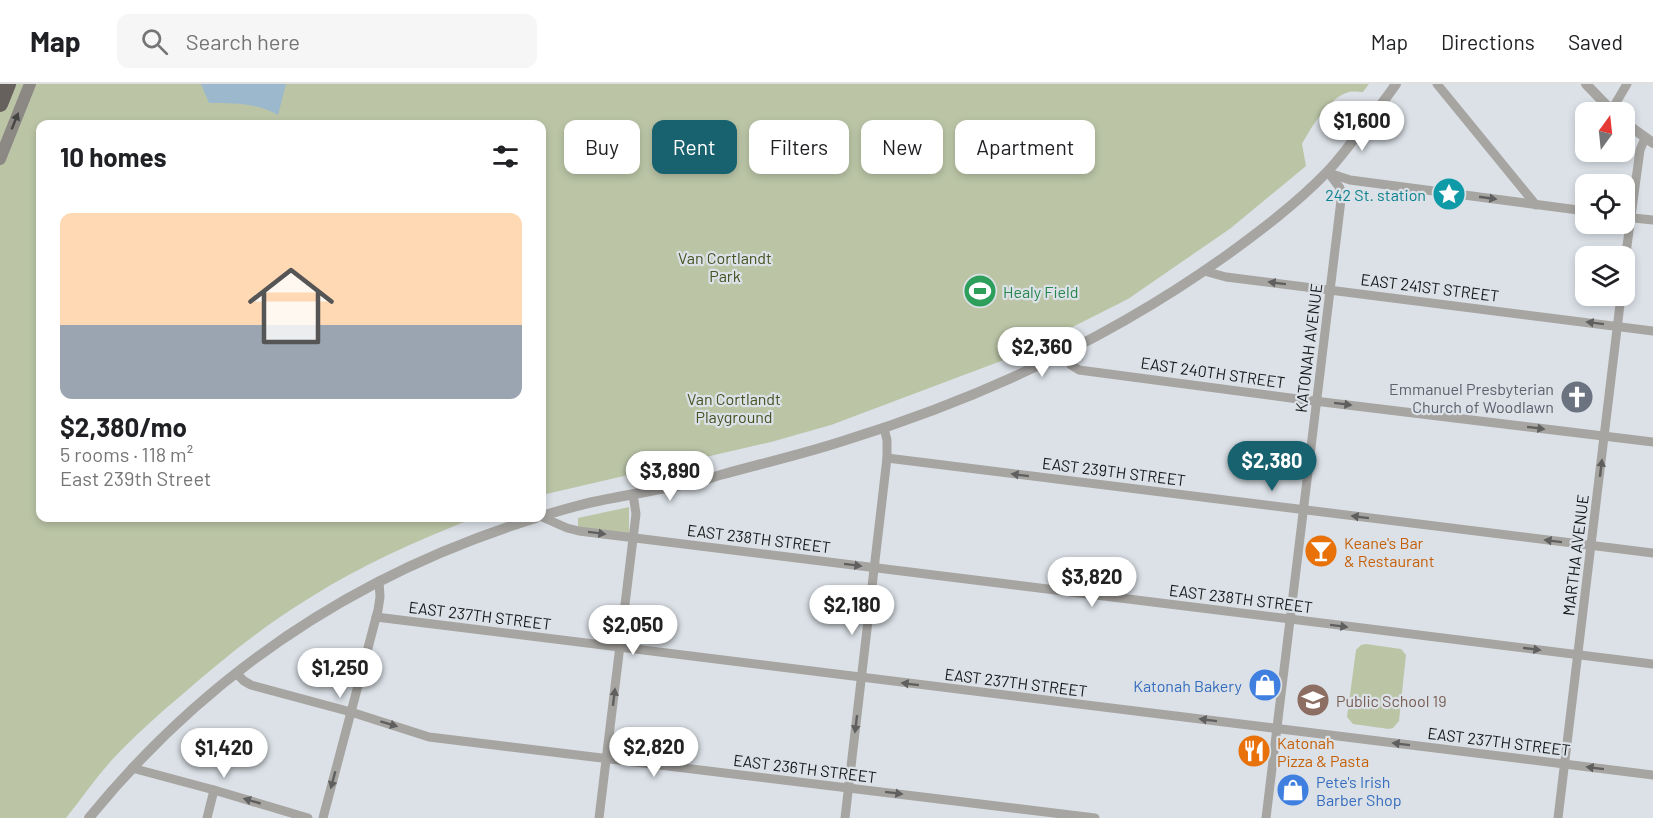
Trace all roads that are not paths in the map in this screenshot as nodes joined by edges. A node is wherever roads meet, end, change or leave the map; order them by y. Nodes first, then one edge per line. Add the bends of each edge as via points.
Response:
1 (8, 84) edge
2 (30, 84) edge
3 (1437, 84) edge
4 (1586, 84) edge
5 (1627, 84) edge
6 (1391, 86) edge
7 (1603, 102) edge
8 (1617, 102) edge
9 (0, 104) edge
10 (1635, 130) edge
11 (1649, 141) edge
12 (0, 159) edge
13 (1328, 172) junction
14 (1635, 178) edge
15 (1536, 205) junction
16 (1575, 210) edge
17 (1635, 218) edge
18 (1653, 220) edge
19 (1204, 271) junction
20 (1329, 290) junction
21 (1621, 306) edge
22 (1618, 326) junction
23 (1653, 331) edge
24 (1064, 352) junction
25 (1317, 401) junction
26 (884, 428) junction
27 (1605, 436) junction
28 (1653, 442) edge
29 (887, 458) junction
30 (633, 494) junction
31 (1304, 510) junction
32 (546, 516) edge
33 (546, 519) edge
34 (524, 522) edge
35 (633, 537) junction
36 (1591, 545) junction
37 (1653, 553) edge
38 (874, 567) junction
39 (379, 581) junction
40 (376, 617) junction
41 (1290, 620) junction
42 (620, 647) junction
43 (1578, 655) junction
44 (1653, 664) edge
45 (236, 673) junction
46 (861, 678) junction
47 (351, 712) junction
48 (1277, 729) junction
49 (607, 759) junction
50 (1565, 764) junction
51 (132, 768) junction
52 (1653, 775) edge
53 (848, 788) junction
54 (214, 790) junction
55 (89, 818) edge
56 (207, 818) edge
57 (309, 818) edge
58 (323, 818) edge
59 (599, 818) edge
60 (844, 818) edge
61 (1095, 818) edge
62 (1266, 818) edge
63 (1558, 818) edge

1 - 9 highway
12 -> 2 main road
3 - 15 street
4 - 7 street
5 - 8 street
6 - 13 street via 1378,110
10 - 11 street
11 - 14 street via 1640,150
13 -> 15 street via 1350,180
13 - 19 street via 1272,221
13 - 20 street, KATONAH AVENUE via 1341,191
15 - 16 street
17 - 18 street
20 -> 19 street, EAST 241ST STREET
19 - 24 street via 1133,316
22 -> 20 street, EAST 241ST STREET
20 - 25 street, KATONAH AVENUE
21 - 22 street, MARTHA AVENUE
22 - 23 street, EAST 241ST STREET
22 - 27 street, MARTHA AVENUE
24 - 25 street, EAST 240TH STREET via 1079,370
24 - 26 street via 959,400
25 -> 27 street, EAST 240TH STREET
25 - 31 street, KATONAH AVENUE
26 - 29 street
26 - 30 street via 702,481
27 - 28 street, EAST 240TH STREET
36 -> 27 street, MARTHA AVENUE
31 -> 29 street, EAST 239TH STREET
29 - 38 street
30 - 32 street
30 - 35 street
36 -> 31 street, EAST 239TH STREET
31 - 41 street, KATONAH AVENUE
33 -> 35 street, EAST 238TH STREET via 573,530
34 - 39 street via 466,541
35 -> 38 street, EAST 238TH STREET
35 - 42 street
36 - 37 street, EAST 239TH STREET
36 - 43 street, MARTHA AVENUE
38 - 41 street, EAST 238TH STREET
38 - 46 street
39 - 40 street
39 - 45 street via 308,622
40 - 42 street, EAST 237TH STREET
40 - 47 street
41 -> 43 street, EAST 238TH STREET
41 - 48 street, KATONAH AVENUE
42 - 46 street, EAST 237TH STREET
49 -> 42 street
43 - 44 street, EAST 238TH STREET
43 - 50 street, MARTHA AVENUE
45 - 47 street, EAST 236TH STREET via 247,683
45 - 51 street
48 -> 46 street, EAST 237TH STREET
46 -> 53 street
47 -> 49 street, EAST 236TH STREET via 429,736
47 -> 58 street
50 -> 48 street, EAST 237TH STREET
48 - 62 street, KATONAH AVENUE
49 - 53 street, EAST 236TH STREET
49 - 59 street
52 -> 50 street, EAST 237TH STREET
50 - 63 street, MARTHA AVENUE
51 - 54 street
51 - 55 street
53 - 60 street
53 -> 61 street, EAST 236TH STREET
54 - 56 street
57 -> 54 street

